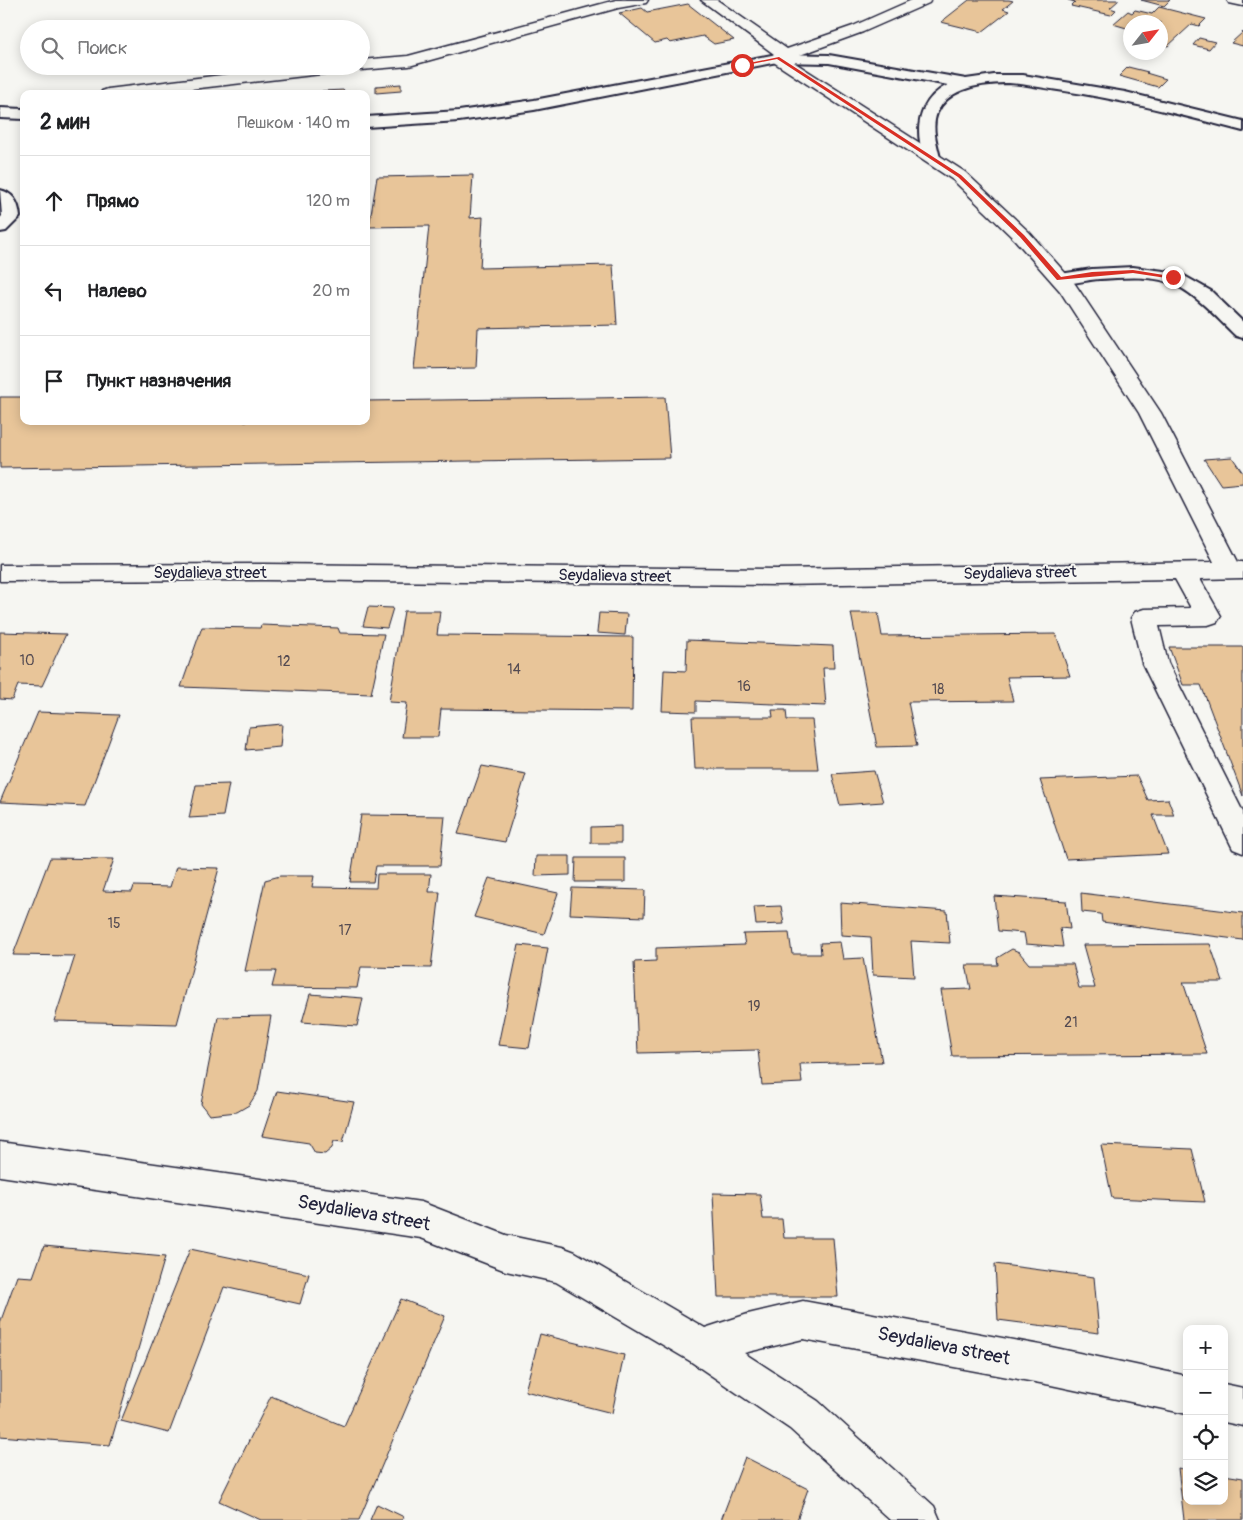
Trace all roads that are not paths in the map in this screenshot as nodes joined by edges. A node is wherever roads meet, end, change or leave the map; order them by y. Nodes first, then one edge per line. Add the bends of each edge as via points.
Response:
1 (641, 0) edge
2 (708, 0) edge
3 (924, 0) edge
4 (1234, 0) edge
5 (614, 2) edge
6 (1243, 2) edge
7 (781, 56) junction
8 (370, 64) edge
9 (258, 75) edge
10 (966, 84) junction
11 (140, 90) edge
12 (11, 114) edge
13 (370, 122) edge
14 (1243, 126) edge
15 (0, 128) edge
16 (932, 158) junction
17 (0, 196) edge
18 (0, 228) edge
19 (1060, 279) junction
20 (1243, 332) edge
21 (1236, 570) edge
22 (1183, 571) junction
23 (0, 574) edge
24 (1243, 841) edge
25 (0, 1159) edge
26 (703, 1348) junction
27 (1183, 1394) edge
28 (1228, 1404) edge
29 (1243, 1407) edge
30 (920, 1520) edge

1 - 5 street
2 - 7 street
3 - 7 street via 858,29
4 - 6 street
5 - 8 street via 409,61
7 - 10 lane via 829,59
7 - 13 lane via 534,105 459,116
7 - 16 street
9 - 11 street
10 - 14 lane via 1006,78 1071,87 1165,105
10 - 16 lane via 940,97 928,114
12 - 15 lane
16 - 19 street via 959,176 1022,236
17 - 18 lane via 10,204 11,217
19 - 20 lane via 1133,272 1173,277 1204,295
19 - 21 street via 1150,413
21 - 22 street, Seydalieva street
22 - 23 street, Seydalieva street via 777,577 266,572
22 - 24 street via 1208,616 1144,618 1155,664
25 - 26 street, Seydalieva street via 421,1220 506,1253 562,1265
26 - 27 street, Seydalieva street via 803,1320
26 - 30 street, Seydalieva street via 804,1414
28 - 29 street

